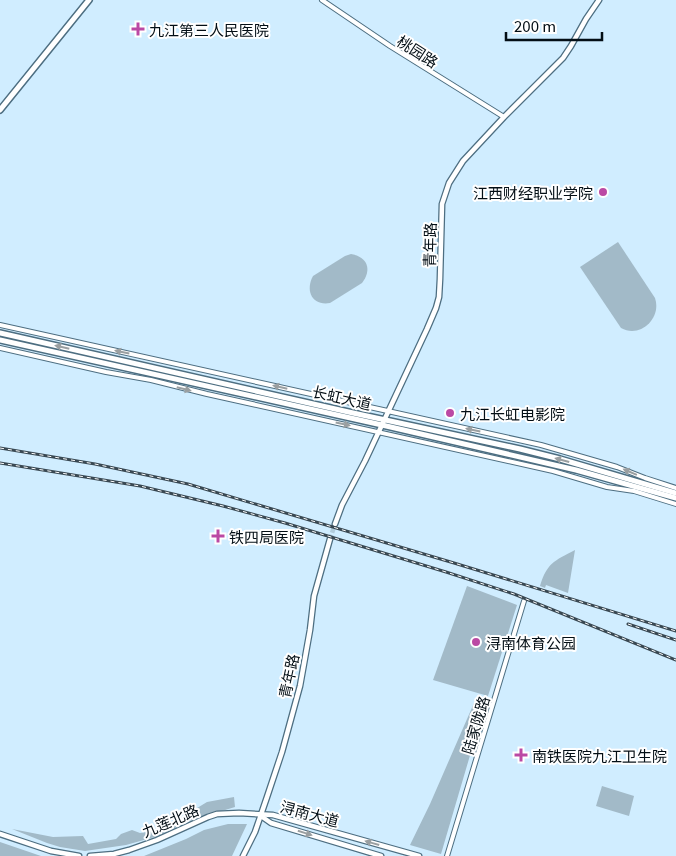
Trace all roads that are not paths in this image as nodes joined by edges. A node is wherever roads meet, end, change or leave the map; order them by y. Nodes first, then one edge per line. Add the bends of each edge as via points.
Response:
1 (89, 0) edge
2 (322, 0) edge
3 (598, 0) edge
4 (0, 110) edge
5 (504, 117) junction
6 (0, 325) edge
7 (0, 333) edge
8 (0, 340) edge
9 (0, 348) edge
10 (388, 411) junction
11 (383, 422) junction
12 (378, 432) junction
13 (676, 488) edge
14 (676, 493) edge
15 (676, 498) edge
16 (676, 504) edge
17 (336, 524) tunnel mouth
18 (330, 539) tunnel mouth
19 (524, 601) dead end
20 (260, 815) junction
21 (0, 834) edge
22 (79, 856) edge
23 (90, 856) edge
24 (243, 856) edge
25 (381, 856) edge
26 (419, 856) edge
27 (447, 856) edge

1 - 4 highway
2 - 5 street, 桃园路
3 - 5 main road, 青年路 via 563,58
5 - 10 main road, 青年路 via 463,161 449,183 442,204 436,308
10 -> 6 street
11 -> 7 highway, 长虹大道
8 - 11 highway, 长虹大道
9 -> 12 street
10 - 11 main road, 青年路
13 -> 10 street via 541,445
11 - 12 main road, 青年路
14 -> 11 highway, 长虹大道 via 552,457
11 - 15 highway, 长虹大道
12 - 16 street via 553,470
12 - 17 main road, 青年路
18 - 20 main road, 青年路 via 314,596 300,686
19 - 27 street, 陆家陇路
20 - 23 main road, 九莲北路 via 217,814 129,850
20 - 24 main road, 青年路
20 -> 25 main road, 浔南大道 via 271,823
26 -> 20 main road, 浔南大道 via 273,815
21 - 22 main road via 51,851

